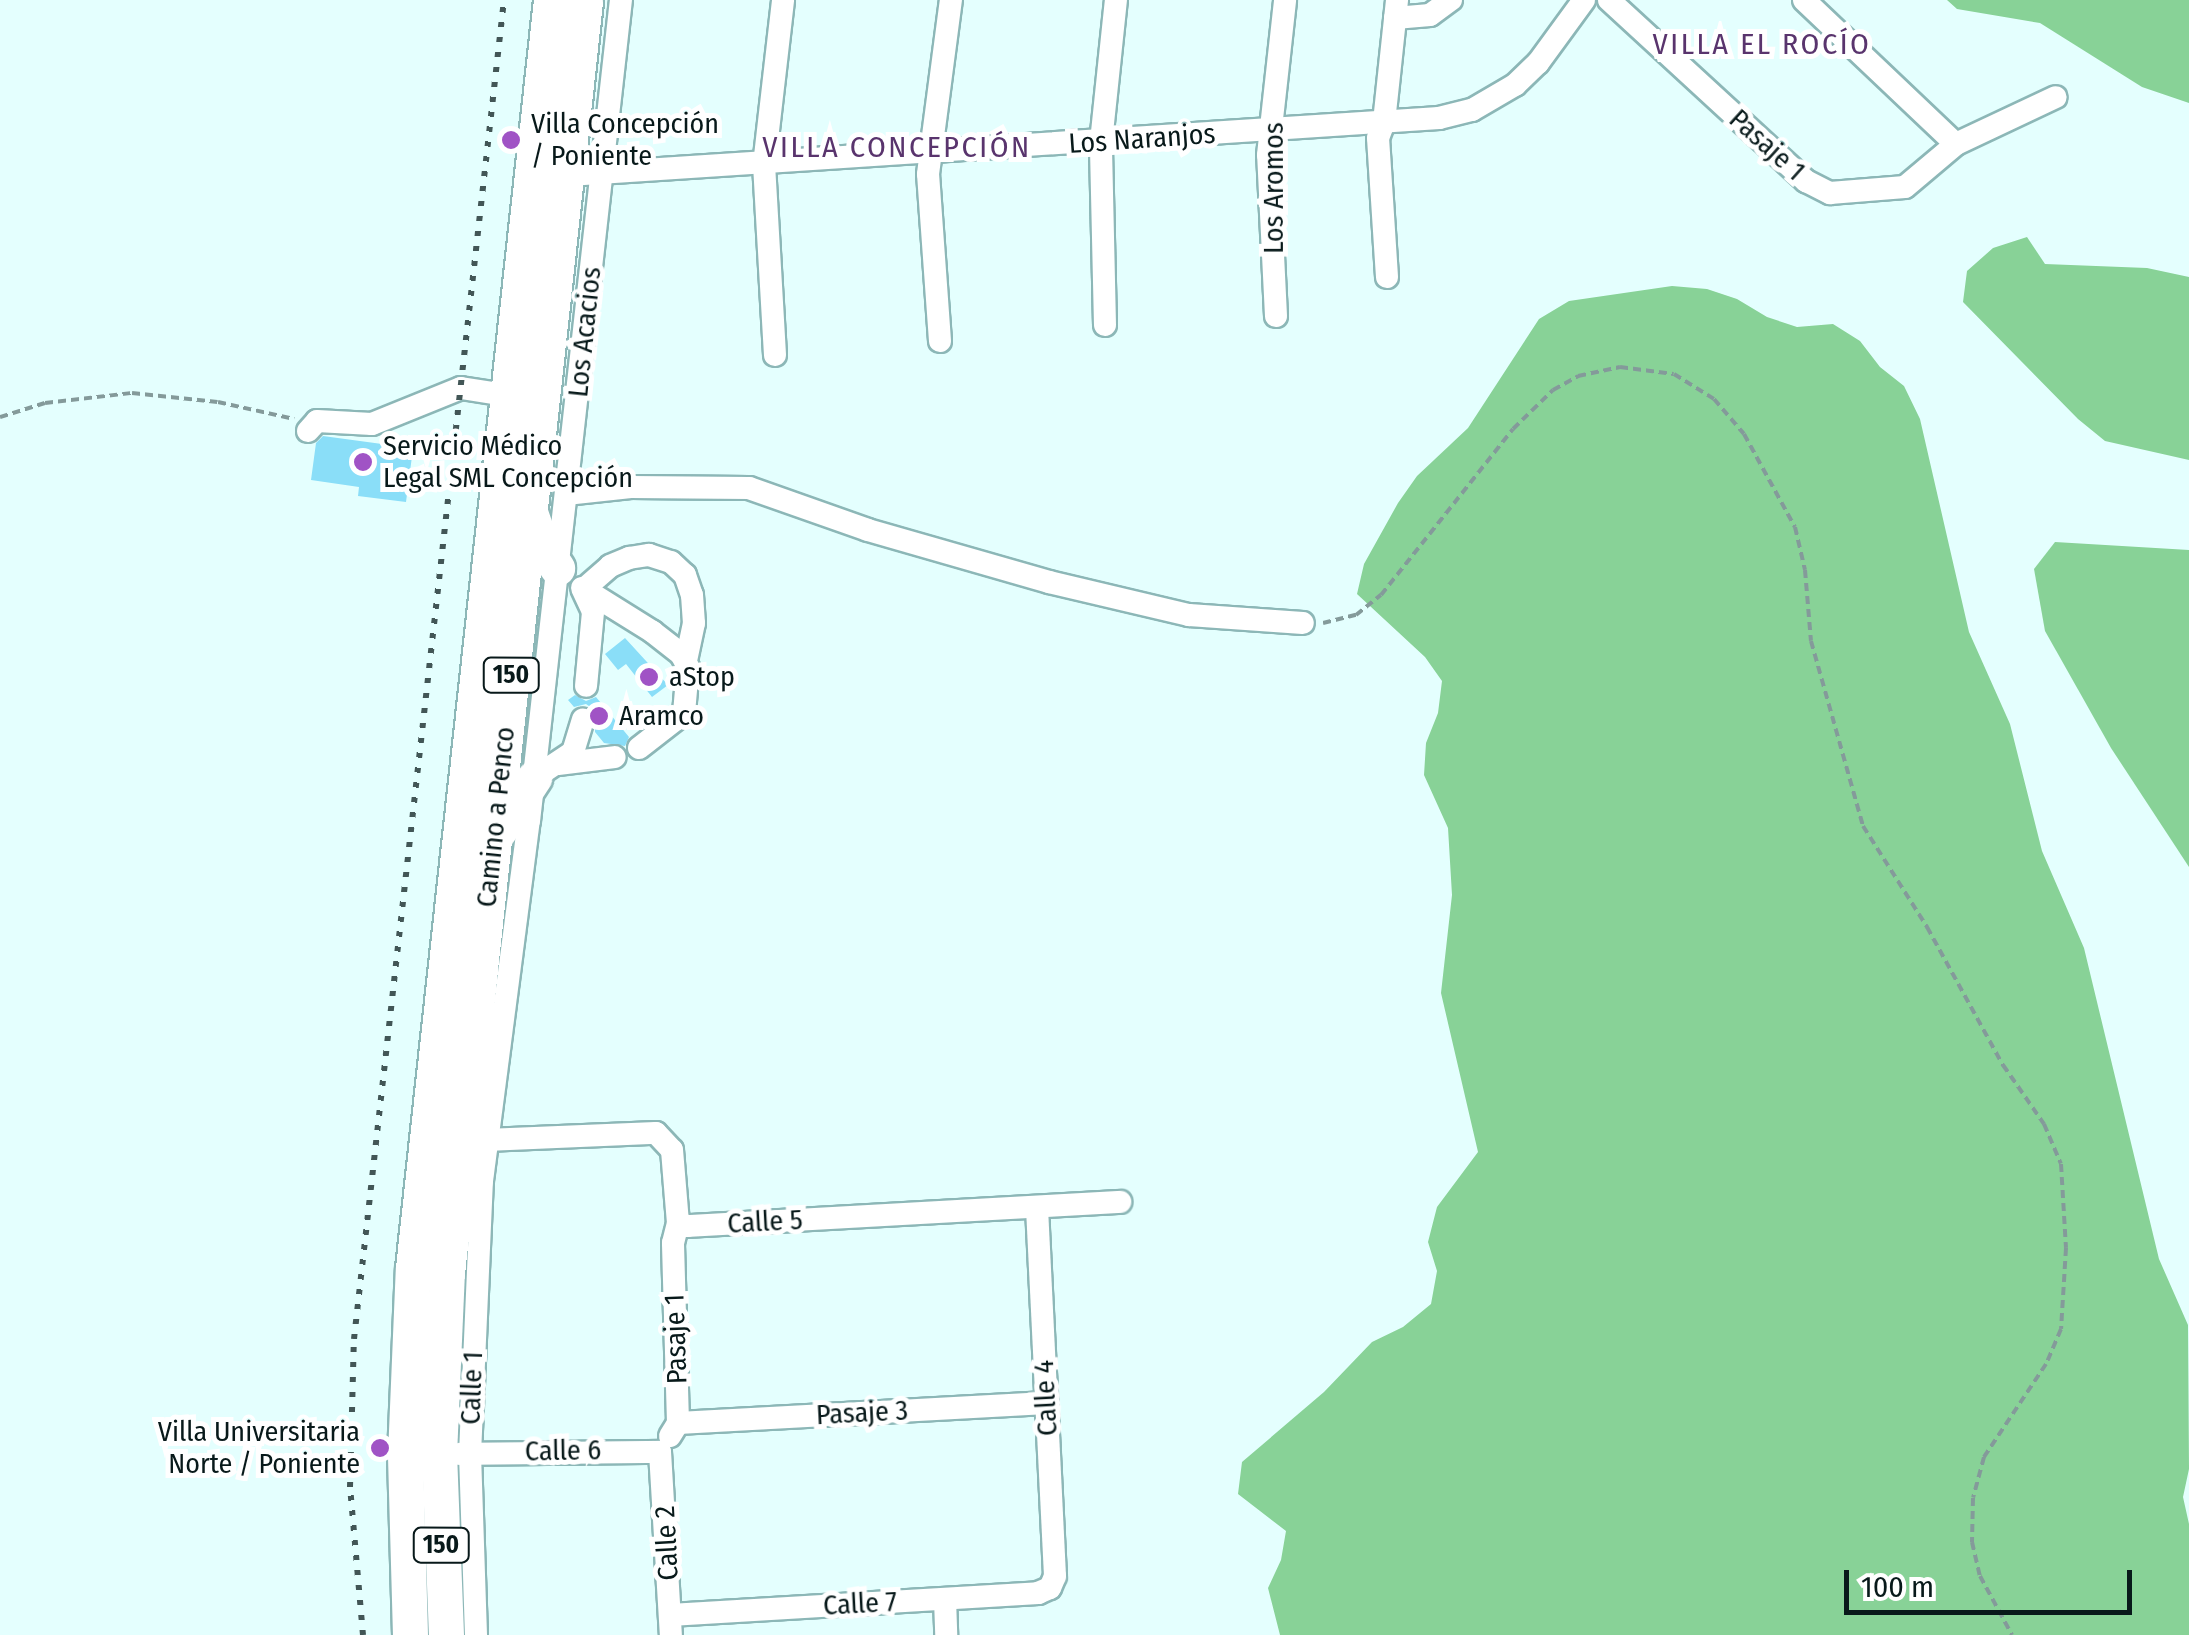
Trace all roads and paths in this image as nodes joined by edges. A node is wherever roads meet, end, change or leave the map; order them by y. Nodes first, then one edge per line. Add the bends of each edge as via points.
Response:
1 (551, 0) edge
2 (585, 0) edge
3 (621, 0) edge
4 (783, 0) edge
5 (951, 0) edge
6 (1116, 0) edge
7 (1284, 0) edge
8 (1451, 0) edge
9 (1584, 0) edge
10 (1609, 0) edge
11 (1804, 0) edge
12 (1396, 9) edge
13 (2056, 96) dead end
14 (1384, 122) junction
15 (1271, 130) junction
16 (1102, 142) junction
17 (1956, 144) junction
18 (930, 154) junction
19 (764, 165) junction
20 (549, 176) junction
21 (602, 176) junction
22 (1387, 277) dead end
23 (1276, 316) dead end
24 (1105, 325) dead end
25 (940, 340) dead end
26 (774, 354) dead end
27 (506, 395) junction
28 (0, 417) edge
29 (310, 427) joint
30 (566, 494) junction
31 (530, 504) junction
32 (570, 579) junction
33 (1303, 623) joint
34 (686, 660) junction
35 (586, 686) dead end
36 (583, 719) dead end
37 (639, 748) dead end
38 (615, 757) dead end
39 (545, 771) junction
40 (492, 845) junction
41 (486, 1140) junction
42 (1120, 1202) dead end
43 (1037, 1207) junction
44 (678, 1222) junction
45 (1046, 1403) junction
46 (678, 1423) junction
47 (660, 1452) junction
48 (438, 1454) junction
49 (1050, 1588) joint
50 (945, 1599) junction
51 (670, 1625) edge
52 (410, 1635) edge
53 (446, 1635) edge
54 (476, 1635) edge
55 (946, 1635) edge
56 (2012, 1635) edge

1 - 20 highway, Camino a Penco / 150
2 - 20 highway, Camino a Penco / 150
3 - 21 street, Los Acacios
4 - 19 street
5 - 18 street
6 - 16 street
7 - 15 street, Los Aromos
8 - 12 street via 1430,15
9 - 14 street, Los Naranjos via 1538,63 1502,95 1456,115
10 - 17 street, Pasaje 1 via 1820,190 1898,189
11 - 17 street
12 - 14 street
13 - 17 street, Pasaje 1
14 - 15 street, Los Naranjos
14 - 22 street via 1378,138
15 - 16 street, Los Naranjos
15 - 23 street, Los Aromos
16 - 18 street, Los Naranjos
16 - 24 street
18 - 19 street, Los Naranjos
18 - 25 street
19 - 21 street, Los Naranjos
19 - 26 street
20 - 21 street, Los Naranjos
20 - 27 highway, Camino a Penco / 150
20 - 31 highway, Camino a Penco / 150
21 - 30 street, Los Acacios
27 - 29 street via 461,388 372,424
27 - 48 highway, Camino a Penco / 150 via 408,1343
28 - 29 path via 45,403 132,393 218,402
30 - 32 street, Los Acacios
30 - 33 street via 632,486 750,488 868,530 1084,590 1189,615
31 - 32 highway via 541,544
31 - 40 highway, Camino a Penco / 150
32 - 34 street
32 - 34 street via 629,558 671,562 692,595
32 - 35 street via 593,612
32 - 39 street, Los Acacios
33 - 56 path via 1345,620 1381,595 1513,429 1578,376 1620,367 1674,374 1714,398 1744,434 1795,526 1811,641 1864,826 2044,1124 2061,1164 2061,1328 2046,1364 1984,1457 1972,1498 1980,1576
34 - 37 street via 684,712
36 - 39 street via 578,745
38 - 39 street
39 - 40 highway
39 - 41 street, Los Acacios
40 - 48 highway, Camino a Penco / 150 via 446,1273
41 - 44 street via 656,1133 672,1150
41 - 48 street, Calle 1 via 477,1255
42 - 43 street, Calle 5
43 - 44 street, Calle 5
43 - 45 street, Calle 4
44 - 46 street, Pasaje 1
45 - 46 street, Pasaje 3
45 - 49 street, Calle 4
46 - 47 street, Pasaje 1
47 - 48 street, Calle 6
47 - 51 street, Calle 2
48 - 52 highway, Camino a Penco / 150
48 - 53 highway, Camino a Penco / 150
48 - 54 street, Calle 1
49 - 50 street, Calle 7
50 - 51 street, Calle 7
50 - 55 street

